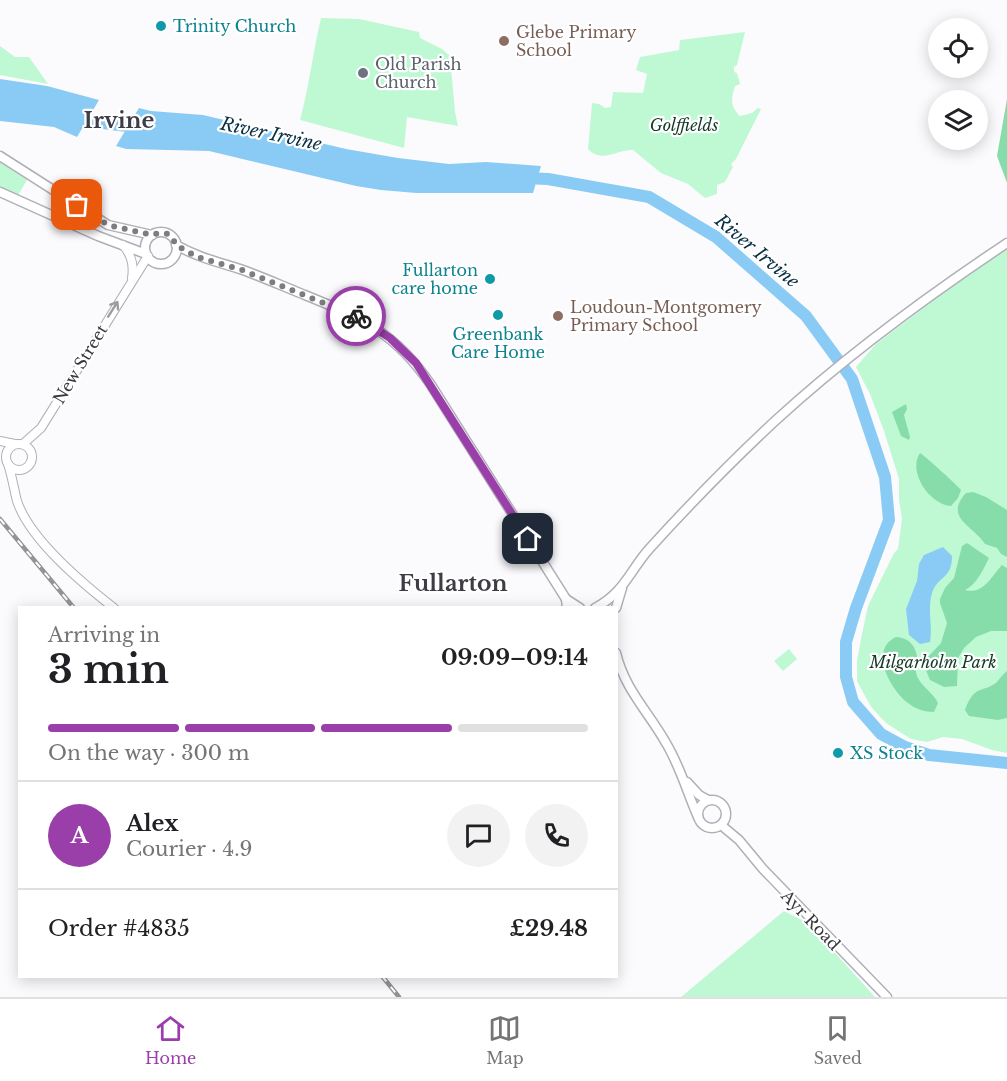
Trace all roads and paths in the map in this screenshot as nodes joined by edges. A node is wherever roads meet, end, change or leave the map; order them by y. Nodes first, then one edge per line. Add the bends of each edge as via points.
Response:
1 (0, 156) edge
2 (0, 192) edge
3 (152, 235) junction
4 (1007, 243) edge
5 (122, 245) junction
6 (176, 245) junction
7 (147, 255) junction
8 (174, 256) junction
9 (197, 257) junction
10 (132, 280) junction
11 (0, 443) edge
12 (19, 444) junction
13 (7, 460) junction
14 (20, 469) junction
15 (15, 488) junction
16 (622, 588) junction
17 (566, 603) edge
18 (112, 606) edge
19 (599, 606) edge
20 (617, 606) edge
21 (618, 659) edge
22 (618, 679) edge
23 (629, 689) junction
24 (683, 777) junction
25 (708, 800) junction
26 (726, 813) junction
27 (698, 817) junction
28 (721, 825) junction
29 (739, 840) junction
30 (887, 997) edge

1 - 3 main road via 108,225
2 - 5 main road
3 - 6 main road via 168,234
3 - 7 main road via 146,244
4 - 16 main road via 903,316 775,421 666,530
5 - 7 main road
5 - 10 street via 132,261
6 - 8 main road
6 - 9 main road
7 - 8 main road via 161,264
7 - 10 street, New Street
8 - 9 main road
9 - 17 main road via 242,270 342,310 390,338 432,385
12 -> 10 street, New Street via 41,428
11 - 12 street
11 - 13 street
12 - 13 street via 9,448
12 - 14 street via 29,449 31,460
13 - 14 street
13 - 15 street
14 - 15 street
15 - 18 street via 21,510 48,547 64,566
16 - 19 main road
16 - 20 main road
21 - 23 main road
22 - 23 main road
23 - 24 main road via 666,743
24 - 25 main road
24 - 27 main road
25 - 26 main road via 721,803
25 - 27 main road via 700,806
26 - 28 main road
26 - 29 main road, Ayr Road
27 - 28 main road via 709,828
28 - 29 main road, Ayr Road
29 - 30 main road, Ayr Road

